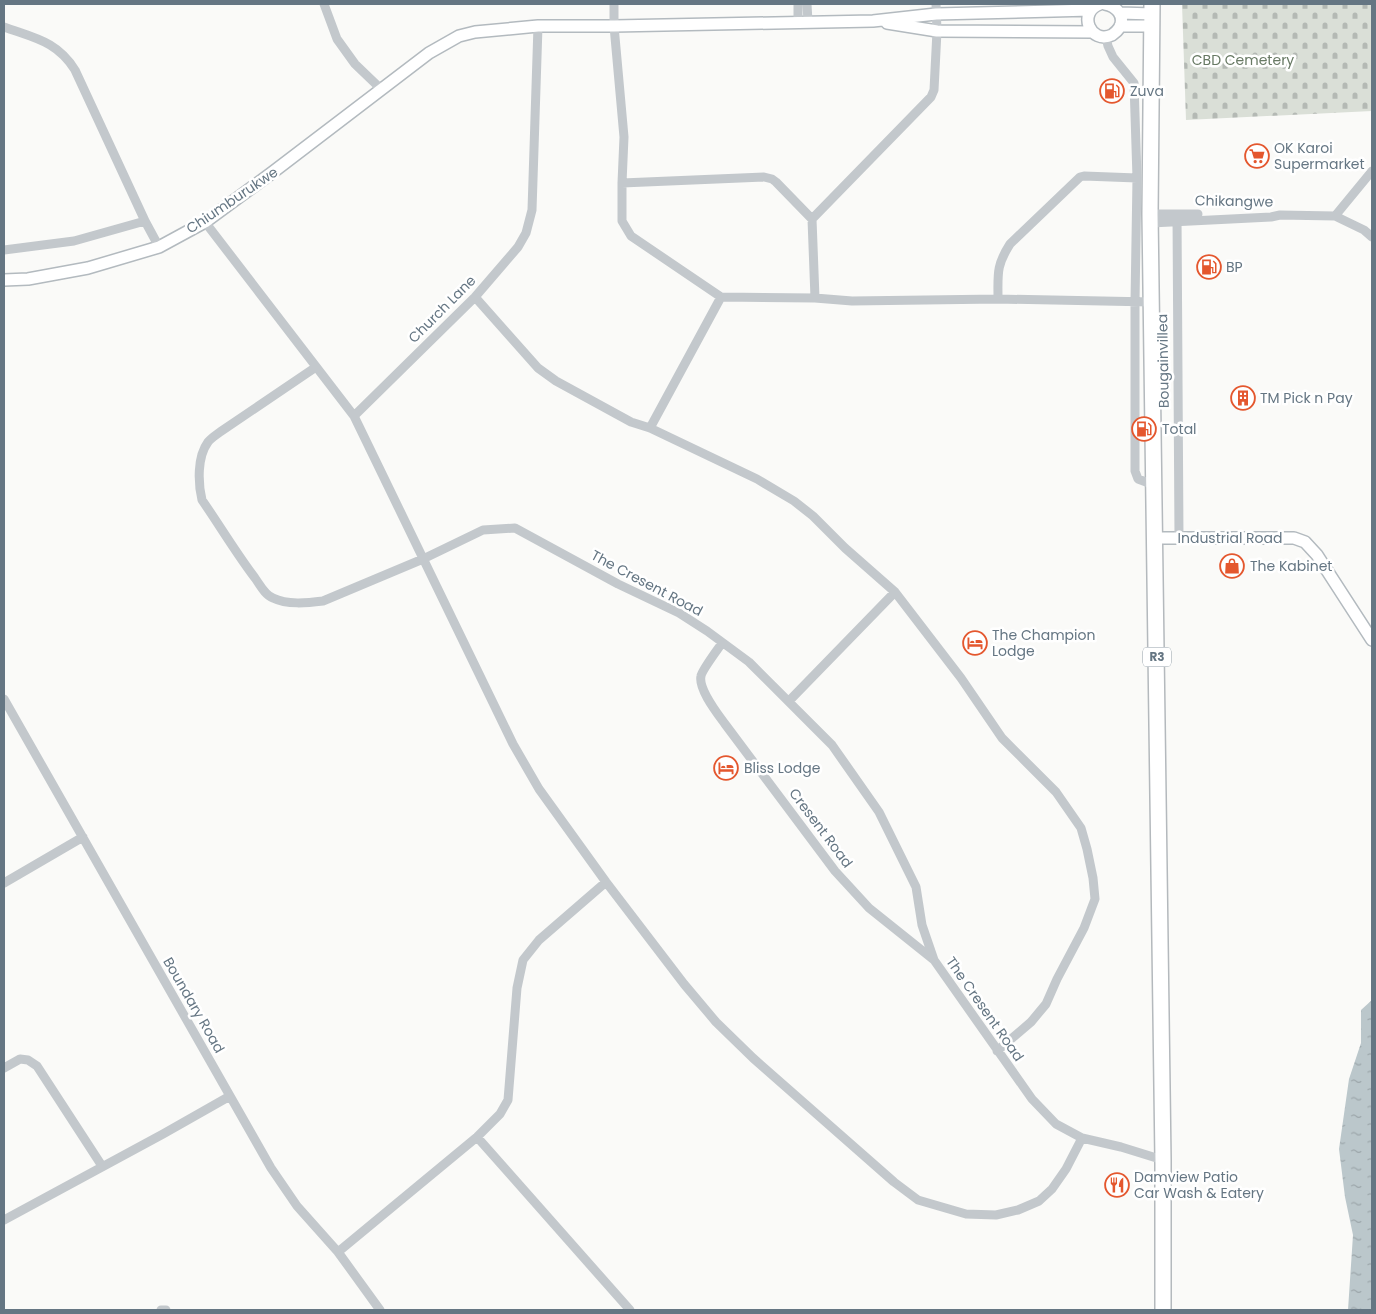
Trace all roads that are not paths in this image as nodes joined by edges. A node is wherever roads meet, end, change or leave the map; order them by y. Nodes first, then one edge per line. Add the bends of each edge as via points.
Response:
1 (324, 4) edge
2 (614, 4) edge
3 (798, 4) edge
4 (807, 4) edge
5 (1105, 4) edge
6 (1095, 7) edge
7 (936, 9) edge
8 (1006, 12) junction
9 (1120, 13) junction
10 (1152, 14) edge
11 (873, 21) junction
12 (803, 22) junction
13 (538, 26) junction
14 (614, 26) junction
15 (1120, 26) junction
16 (4, 27) edge
17 (936, 31) junction
18 (1005, 32) junction
19 (1092, 32) junction
20 (1106, 37) junction
21 (381, 89) junction
22 (1372, 171) edge
23 (1137, 178) junction
24 (622, 183) junction
25 (1335, 216) junction
26 (1150, 218) junction
27 (1177, 218) junction
28 (812, 219) junction
29 (145, 221) junction
30 (205, 222) junction
31 (1372, 237) edge
32 (159, 246) junction
33 (4, 250) edge
34 (4, 280) edge
35 (476, 297) junction
36 (721, 297) junction
37 (815, 298) junction
38 (998, 299) junction
39 (1135, 302) junction
40 (1152, 302) junction
41 (316, 367) junction
42 (354, 416) junction
43 (650, 428) junction
44 (1154, 486) junction
45 (1155, 538) junction
46 (1179, 538) junction
47 (423, 559) junction
48 (895, 592) junction
49 (1372, 640) edge
50 (722, 642) junction
51 (4, 699) edge
52 (789, 701) junction
53 (83, 837) junction
54 (4, 882) edge
55 (606, 882) junction
56 (934, 960) junction
57 (997, 1051) junction
58 (4, 1068) edge
59 (230, 1096) junction
60 (477, 1137) junction
61 (1082, 1138) junction
62 (1163, 1160) junction
63 (102, 1166) junction
64 (4, 1220) edge
65 (338, 1252) junction
66 (161, 1310) edge
67 (166, 1310) edge
68 (380, 1310) edge
69 (630, 1310) edge
70 (1163, 1310) edge

1 - 21 street via 337,39 355,64
2 - 14 street
3 - 12 street
4 - 12 street
5 - 9 street via 1112,5
6 - 8 street
6 - 19 street via 1087,17
7 - 8 street
7 - 11 street
7 - 17 street
8 - 18 street
9 - 10 street
9 - 15 street
10 - 15 street
10 - 26 highway, R3
11 - 12 street, Chiumburukwe
11 - 17 street
12 - 14 street, Chiumburukwe
13 - 14 street, Chiumburukwe
13 - 21 street, Chiumburukwe via 459,36 429,53
13 - 35 street, Church Lane via 532,210 526,233 518,247
14 - 24 street via 624,137
15 - 20 street
16 - 29 street via 47,42 70,60
17 - 18 street
17 - 28 street via 931,97
18 - 19 street
19 - 20 street
20 - 23 street via 1113,57 1134,83
21 - 30 street, Chiumburukwe
22 - 25 street
23 - 38 street via 1080,177 1010,244 998,270
23 - 39 street
24 - 28 street via 772,178
24 - 36 street via 622,221 632,236
25 - 27 street, Chikangwe via 1272,212
25 - 31 street
26 - 27 street, Chikangwe
26 - 40 highway, R3
27 - 46 street, Bougainvillea
28 - 37 street
29 - 32 street
29 - 33 street via 74,241
30 - 32 street, Chiumburukwe
30 - 41 street
32 - 34 street, Chiumburukwe via 88,268
35 - 42 street, Church Lane
35 - 43 street via 538,368 631,422
36 - 37 street
36 - 43 street
37 - 38 street via 852,301
38 - 39 street
39 - 40 street
39 - 44 street via 1135,471 1138,479
40 - 44 highway, R3
41 - 42 street
41 - 47 street, The Cresent Road via 208,443 200,473 202,500 264,592 286,602 323,601
42 - 47 street
43 - 48 street via 757,479 794,501
44 - 45 highway, R3
45 - 46 street, Industrial Road
45 - 62 highway, R3
46 - 49 street, Industrial Road via 1294,538 1305,542 1317,555
47 - 50 street, The Cresent Road via 483,530 515,528 679,614
47 - 55 street via 512,744
48 - 52 street
48 - 57 street via 1002,738 1056,792 1081,828 1087,849 1095,899 1084,928 1046,1004 1031,1022
50 - 52 street, The Cresent Road via 749,662
50 - 56 street, Cresent Road via 701,675 709,700 835,871 870,908
51 - 53 street, Boundary Road
52 - 56 street, The Cresent Road via 832,744 879,812 916,888 922,925
53 - 54 street
53 - 59 street, Boundary Road
55 - 60 street via 539,940 523,960 517,988 508,1100 500,1114
55 - 61 street via 716,1022 753,1058 918,1200 966,1214 996,1215 1018,1210 1039,1202 1052,1189
56 - 57 street, The Cresent Road
57 - 61 street, The Cresent Road via 1032,1099 1056,1124
58 - 63 street via 20,1059 37,1066
59 - 63 street
59 - 65 street, Boundary Road via 296,1206
60 - 65 street
60 - 69 street
61 - 62 street, The Cresent Road
62 - 70 highway, R3
63 - 64 street
65 - 68 street, Boundary Road
66 - 67 street

